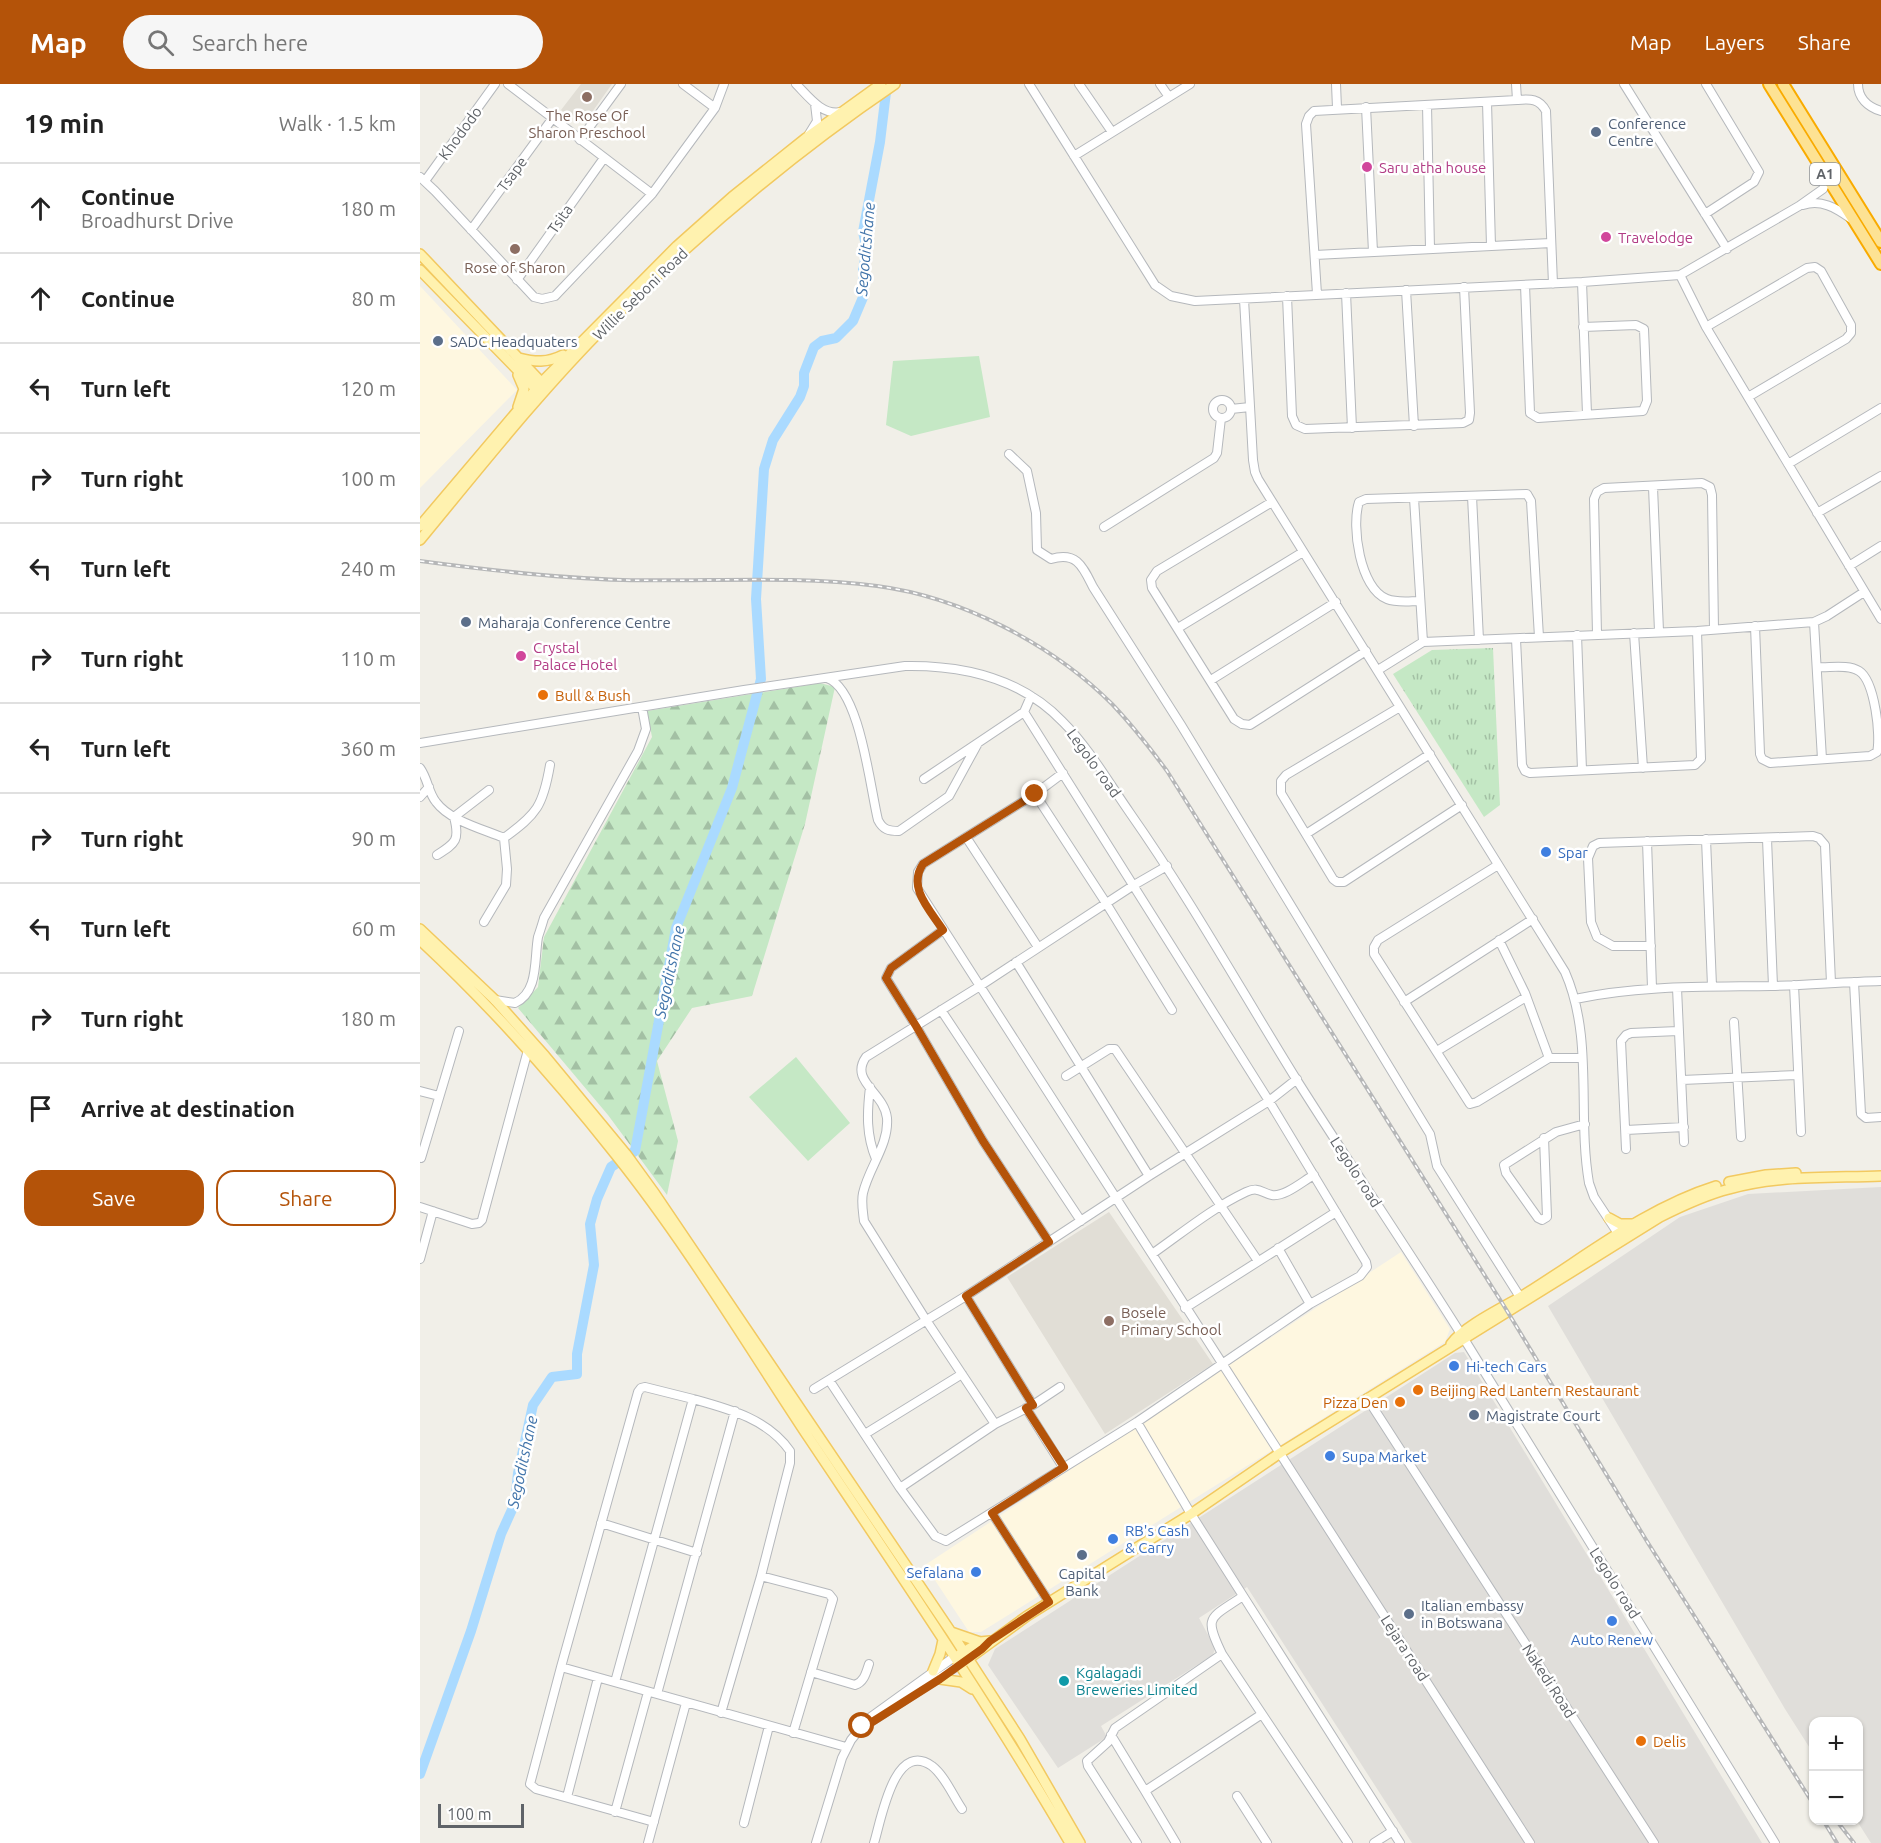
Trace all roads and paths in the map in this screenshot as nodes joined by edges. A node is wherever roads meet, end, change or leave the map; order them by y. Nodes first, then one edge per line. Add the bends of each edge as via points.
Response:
1 (495, 84) edge
2 (508, 84) edge
3 (621, 84) edge
4 (683, 84) edge
5 (724, 84) edge
6 (796, 84) edge
7 (881, 84) edge
8 (895, 84) edge
9 (1029, 84) edge
10 (1079, 84) edge
11 (1160, 84) edge
12 (1190, 84) edge
13 (1336, 84) edge
14 (1516, 84) edge
15 (1624, 84) edge
16 (1706, 84) edge
17 (1769, 84) edge
18 (1783, 84) edge
19 (1858, 84) edge
20 (1168, 97) junction
21 (1517, 100) junction
22 (861, 102) junction
23 (1487, 102) junction
24 (815, 103) junction
25 (1427, 105) junction
26 (1366, 107) junction
27 (715, 108) junction
28 (1337, 108) junction
29 (842, 111) junction
30 (1881, 111) edge
31 (552, 119) junction
32 (1112, 132) junction
33 (806, 138) junction
34 (580, 140) junction
35 (1074, 156) junction
36 (604, 158) junction
37 (1825, 174) junction
38 (423, 179) edge
39 (652, 194) junction
40 (1799, 206) junction
41 (1705, 214) junction
42 (1854, 221) junction
43 (471, 230) junction
44 (1881, 242) edge
45 (1551, 243) junction
46 (1491, 246) junction
47 (1430, 249) junction
48 (1727, 249) junction
49 (1372, 252) junction
50 (420, 254) edge
51 (1315, 255) junction
52 (1881, 264) edge
53 (420, 270) edge
54 (1680, 275) junction
55 (517, 280) junction
56 (1582, 282) junction
57 (1553, 284) junction
58 (1525, 285) junction
59 (1464, 287) junction
60 (1406, 290) junction
61 (1346, 293) junction
62 (1317, 294) junction
63 (1287, 296) junction
64 (1244, 299) junction
65 (1583, 327) junction
66 (1706, 327) junction
67 (573, 349) junction
68 (519, 358) junction
69 (514, 368) junction
70 (542, 389) junction
71 (1748, 397) junction
72 (1250, 407) junction
73 (1881, 408) edge
74 (1231, 409) junction
75 (516, 412) junction
76 (1587, 414) junction
77 (1221, 418) junction
78 (1414, 426) junction
79 (1352, 428) junction
80 (1009, 454) dead end
81 (1788, 464) junction
82 (1881, 476) edge
83 (1653, 487) junction
84 (1472, 496) junction
85 (1414, 498) junction
86 (1272, 502) junction
87 (1817, 513) junction
88 (420, 526) edge
89 (1104, 527) dead end
90 (420, 540) edge
91 (1881, 546) edge
92 (1303, 552) junction
93 (1849, 566) junction
94 (1864, 592) junction
95 (1420, 600) junction
96 (1336, 602) junction
97 (1880, 617) edge
98 (1814, 622) junction
99 (1755, 626) junction
100 (1178, 628) junction
101 (1714, 629) junction
102 (1659, 631) junction
103 (1697, 631) junction
104 (1634, 633) junction
105 (1597, 634) junction
106 (1577, 635) junction
107 (1539, 637) junction
108 (1516, 639) junction
109 (1479, 640) junction
110 (1423, 642) junction
111 (1366, 651) junction
112 (1817, 668) junction
113 (1378, 670) junction
114 (825, 678) junction
115 (1211, 680) junction
116 (1031, 696) junction
117 (642, 707) junction
118 (1400, 707) junction
119 (1024, 712) junction
120 (420, 743) edge
121 (978, 743) junction
122 (1430, 754) junction
123 (1822, 759) junction
124 (550, 765) dead end
125 (420, 768) edge
126 (1643, 768) junction
127 (1582, 770) junction
128 (1063, 773) junction
129 (924, 779) dead end
130 (429, 787) junction
131 (489, 790) dead end
132 (1035, 794) junction
133 (420, 797) edge
134 (1462, 805) junction
135 (454, 817) junction
136 (1306, 834) junction
137 (966, 837) junction
138 (504, 838) junction
139 (1706, 839) junction
140 (1767, 839) junction
141 (1647, 841) junction
142 (437, 855) dead end
143 (1498, 865) junction
144 (1167, 866) junction
145 (1134, 885) junction
146 (1106, 903) junction
147 (1533, 919) junction
148 (484, 922) dead end
149 (420, 930) edge
150 (943, 930) junction
151 (420, 940) edge
152 (1499, 940) junction
153 (1651, 946) junction
154 (1038, 947) junction
155 (1016, 962) junction
156 (1881, 981) edge
157 (1854, 982) junction
158 (1831, 983) junction
159 (1794, 985) junction
160 (980, 986) junction
161 (1713, 986) junction
162 (1773, 986) junction
163 (1652, 988) junction
164 (1677, 988) junction
165 (1526, 996) junction
166 (1575, 999) junction
167 (495, 1000) junction
168 (1404, 1002) junction
169 (941, 1010) junction
170 (1172, 1010) dead end
171 (1734, 1022) dead end
172 (916, 1026) junction
173 (459, 1031) dead end
174 (1678, 1031) junction
175 (528, 1050) junction
176 (1437, 1051) junction
177 (1549, 1058) junction
178 (1582, 1058) junction
179 (1081, 1067) junction
180 (1066, 1076) dead end
181 (1797, 1076) junction
182 (1738, 1077) junction
183 (1297, 1079) junction
184 (1682, 1080) junction
185 (870, 1087) junction
186 (420, 1091) edge
187 (439, 1096) junction
188 (1269, 1101) junction
189 (1881, 1117) edge
190 (1585, 1124) junction
191 (1684, 1127) junction
192 (1626, 1130) junction
193 (1801, 1132) dead end
194 (1741, 1137) dead end
195 (1544, 1138) junction
196 (1684, 1142) dead end
197 (1626, 1149) dead end
198 (1185, 1155) junction
199 (622, 1156) junction
200 (421, 1158) edge
201 (876, 1159) junction
202 (1881, 1169) edge
203 (1314, 1175) junction
204 (1149, 1176) junction
205 (1881, 1176) edge
206 (1767, 1178) junction
207 (652, 1197) junction
208 (1117, 1199) junction
209 (420, 1207) edge
210 (1221, 1207) junction
211 (433, 1211) junction
212 (1336, 1212) junction
213 (1609, 1218) junction
214 (1081, 1221) junction
215 (1635, 1224) junction
216 (1621, 1236) junction
217 (1049, 1242) junction
218 (1604, 1242) junction
219 (1278, 1248) junction
220 (1152, 1254) junction
221 (420, 1258) edge
222 (1258, 1261) junction
223 (966, 1296) junction
224 (1520, 1297) junction
225 (1310, 1304) junction
226 (1185, 1308) junction
227 (926, 1320) junction
228 (1462, 1336) junction
229 (1223, 1364) junction
230 (962, 1374) junction
231 (829, 1380) junction
232 (1060, 1387) dead end
233 (814, 1389) dead end
234 (1367, 1398) junction
235 (693, 1399) junction
236 (1029, 1406) junction
237 (735, 1411) junction
238 (1137, 1422) junction
239 (995, 1424) junction
240 (864, 1434) junction
241 (1280, 1453) junction
242 (1064, 1467) junction
243 (900, 1488) junction
244 (992, 1513) junction
245 (1191, 1514) junction
246 (601, 1523) junction
247 (654, 1541) junction
248 (697, 1553) junction
249 (761, 1576) junction
250 (1243, 1596) junction
251 (1049, 1602) junction
252 (951, 1632) junction
253 (943, 1640) junction
254 (984, 1644) junction
255 (1222, 1654) junction
256 (966, 1655) junction
257 (956, 1661) junction
258 (869, 1664) dead end
259 (561, 1667) junction
260 (933, 1671) junction
261 (811, 1672) junction
262 (978, 1675) junction
263 (598, 1678) junction
264 (940, 1679) junction
265 (615, 1682) junction
266 (648, 1692) junction
267 (657, 1694) junction
268 (979, 1695) junction
269 (687, 1703) junction
270 (721, 1713) junction
271 (1262, 1714) junction
272 (769, 1726) junction
273 (862, 1726) junction
274 (793, 1733) junction
275 (1111, 1735) junction
276 (846, 1747) junction
277 (1145, 1791) junction
278 (1237, 1796) dead end
279 (567, 1797) junction
280 (962, 1809) dead end
281 (615, 1812) junction
282 (654, 1822) junction
283 (744, 1823) dead end
284 (1393, 1831) junction
285 (1263, 1842) edge
286 (648, 1843) edge
287 (816, 1843) edge
288 (874, 1843) edge
289 (1070, 1843) edge
290 (1080, 1843) edge
291 (1137, 1843) edge
292 (1176, 1843) edge
293 (1348, 1843) edge
294 (1374, 1843) edge
295 (1401, 1843) edge
296 (1530, 1843) edge
297 (1654, 1843) edge
298 (1775, 1843) edge

1 - 38 street, Khododo
2 - 31 street
3 - 34 street
4 - 27 street
5 - 27 street
6 - 24 street
7 - 22 main road
8 - 22 main road
9 - 35 street
10 - 32 street
11 - 20 street
12 - 20 street
13 - 28 street
14 - 21 street
15 - 41 street
16 - 41 street via 1759,172 1754,182
17 - 37 highway, A1
18 - 44 highway, A1
19 - 30 street via 1862,99
20 - 32 street
21 - 23 street
21 - 45 street via 1532,99 1542,103 1546,111
22 - 29 main road, Willie Seboni Road
22 - 70 main road, Willie Seboni Road via 737,203
23 - 25 street
23 - 46 street
24 - 29 street via 828,112
24 - 33 street via 817,121
25 - 26 street
25 - 47 street
26 - 28 street
26 - 49 street
27 - 39 street
28 - 51 street via 1314,111 1306,124
29 - 33 main road, Willie Seboni Road
31 - 34 street
31 - 43 street, Tsape
32 - 35 street
33 - 67 main road, Willie Seboni Road via 677,246
34 - 36 street
35 - 64 street via 1161,291 1195,301
36 - 39 street
36 - 55 street, Tsita
37 - 40 street via 1823,189
37 - 42 highway, A1
38 - 43 street
39 - 55 street via 555,296 534,297
40 - 42 street via 1825,204
40 - 48 street
41 - 48 street
42 - 52 highway, A1
43 - 55 street
45 - 46 street
45 - 57 street
46 - 47 street
47 - 49 street
48 - 54 street
49 - 51 street
50 - 68 main road
51 - 62 street
53 - 69 main road
54 - 56 street
54 - 66 street
56 - 57 street
56 - 65 street
57 - 58 street
58 - 59 street
58 - 76 street via 1530,413 1538,418
59 - 60 street
59 - 78 street via 1469,420
60 - 61 street
60 - 78 street
61 - 62 street
61 - 79 street
62 - 63 street
63 - 64 street
63 - 79 street via 1292,416 1296,425 1305,429
64 - 72 street
65 - 76 street
65 - 76 street via 1639,325 1645,332 1646,409
66 - 71 street
66 - 71 street via 1807,268 1821,271 1851,326 1851,333
67 - 68 main road via 546,362
67 - 70 main road, Willie Seboni Road
68 - 70 main road
69 - 70 main road
69 - 75 main road via 524,389
70 - 75 main road, Willie Seboni Road
70 - 90 main road, Willie Seboni Road
71 - 81 street
72 - 74 street
72 - 86 street via 1254,472
73 - 81 street
74 - 77 street via 1229,415
74 - 77 street via 1224,400 1216,402 1213,410
75 - 88 main road, Willie Seboni Road
77 - 89 street via 1214,458
78 - 79 street
80 - 224 street via 1027,471 1036,513 1037,550 1052,559 1063,555 1075,559 1081,565 1430,1134 1437,1166
81 - 87 street
82 - 87 street
83 - 101 street via 1702,483 1712,491
83 - 102 street
83 - 105 street via 1604,488 1595,495
84 - 85 street
84 - 107 street via 1522,493 1530,497
84 - 109 street
85 - 95 street
85 - 95 street via 1366,499 1359,502 1356,517 1360,564 1376,591 1394,601
86 - 92 street
86 - 100 street via 1157,571 1150,580
87 - 93 street
91 - 93 street
92 - 96 street
92 - 100 street
93 - 94 street
94 - 97 street
94 - 98 street
95 - 110 street
96 - 111 street
96 - 115 street
98 - 99 street
98 - 112 street
99 - 101 street
99 - 123 street via 1760,757 1770,763
100 - 115 street
101 - 103 street
102 - 103 street
102 - 104 street
103 - 126 street via 1701,759 1695,765
104 - 105 street
104 - 126 street
105 - 106 street
106 - 107 street
106 - 127 street
107 - 108 street
108 - 109 street
108 - 127 street via 1523,768 1530,773
109 - 110 street
110 - 113 street
111 - 113 street
111 - 115 street via 1250,725 1234,719
112 - 123 street
112 - 123 street via 1851,668 1864,675 1875,698 1879,744 1877,752 1870,756
113 - 118 street
114 - 116 street, Legolo road via 931,666 995,677
114 - 117 street, Legolo road
114 - 121 street via 835,681 850,704 878,820 886,829 900,831 949,795
116 - 119 street
116 - 144 street, Legolo road via 1064,723 1089,753
117 - 120 street, Legolo road
117 - 167 street via 646,729 638,751 544,918 530,990 515,1003
118 - 122 street
118 - 136 street via 1281,781 1281,794
119 - 121 street
119 - 128 street
121 - 129 street
122 - 134 street
122 - 136 street
124 - 138 street via 538,809
125 - 130 street
126 - 127 street
128 - 132 street
128 - 145 street
130 - 133 street
130 - 135 street via 437,803
131 - 135 street
132 - 137 street
132 - 146 street
134 - 136 street via 1344,882 1333,879
134 - 143 street
135 - 138 street
135 - 142 street via 456,838 452,846
137 - 150 street, Lejara road via 923,864 918,872 917,888
137 - 154 street
138 - 148 street via 506,885
139 - 140 street
139 - 141 street
139 - 161 street
140 - 158 street via 1813,836 1825,845
140 - 162 street
141 - 153 street
141 - 153 street via 1599,843 1587,858 1591,922 1597,937 1613,946
143 - 147 street
143 - 168 street via 1378,940 1374,954
144 - 145 street
144 - 183 street, Legolo road
145 - 146 street
145 - 188 street
146 - 154 street
146 - 170 street
147 - 152 street
147 - 166 street via 1566,972
149 - 167 main road
150 - 160 street, Lejara road
150 - 172 street via 887,973 888,984
151 - 175 main road
152 - 165 street
152 - 168 street
153 - 163 street
154 - 155 street
155 - 160 street
155 - 179 street
156 - 157 street
157 - 158 street
157 - 189 street via 1861,1114 1866,1118
158 - 159 street
159 - 162 street
159 - 181 street
160 - 169 street
160 - 208 street, Lejara road
161 - 162 street
161 - 164 street
163 - 164 street
163 - 166 street
164 - 174 street
165 - 176 street
165 - 177 street
166 - 178 street
167 - 199 main road via 545,1056
168 - 176 street
169 - 172 street
169 - 214 street
171 - 182 street
172 - 185 street via 866,1057 860,1069
172 - 217 street via 983,1141
173 - 187 street
174 - 184 street
174 - 192 street via 1631,1033 1621,1041
175 - 199 main road
175 - 211 street via 482,1220 472,1224
176 - 177 street via 1470,1104
177 - 178 street
178 - 190 street
179 - 180 street
179 - 198 street via 1115,1049
179 - 204 street
181 - 182 street
181 - 193 street
182 - 184 street
182 - 194 street
183 - 188 street
183 - 228 street, Legolo road
184 - 191 street
185 - 201 street via 868,1134
185 - 201 street via 886,1117 884,1144
186 - 187 street
187 - 200 street
188 - 198 street
188 - 203 street
190 - 195 street via 1563,1128
190 - 213 street via 1589,1183
191 - 192 street
191 - 196 street
192 - 197 street
195 - 195 street via 1504,1165 1542,1220 1547,1217
198 - 204 street
198 - 210 street
199 - 207 main road
201 - 227 street via 863,1194 864,1221
202 - 206 main road
203 - 210 street via 1281,1194 1248,1191
203 - 212 street
204 - 208 street
205 - 206 main road
206 - 215 main road via 1729,1182 1704,1190
206 - 216 main road via 1710,1194
207 - 252 main road
207 - 253 main road
208 - 214 street
208 - 220 street, Lejara road
209 - 211 street
210 - 220 street
210 - 222 street
211 - 221 street
212 - 219 street
212 - 225 street via 1366,1267 1360,1276
213 - 215 main road via 1620,1224
213 - 216 street
213 - 218 main road
214 - 217 street
215 - 216 main road
216 - 218 main road
216 - 228 main road
217 - 223 street
218 - 224 main road
219 - 222 street
219 - 225 street
220 - 226 street, Lejara road
222 - 226 street
223 - 227 street
223 - 236 street
224 - 228 main road
225 - 229 street
226 - 229 street, Lejara road
227 - 230 street
227 - 231 street
228 - 234 main road
228 - 298 street, Legolo road
229 - 238 street
229 - 241 street, Lejara road
230 - 239 street
230 - 240 street
231 - 233 street
231 - 240 street
232 - 236 street
234 - 241 main road
234 - 297 street, Nakedi Road
235 - 237 street
235 - 246 street via 645,1387 638,1392
235 - 247 street
236 - 239 street
236 - 242 street
237 - 248 street
237 - 249 street via 776,1434 790,1451
238 - 242 street
238 - 245 street
239 - 243 street
240 - 243 street
241 - 245 main road
241 - 296 street, Lejara road
242 - 244 street
243 - 244 street via 941,1540
244 - 251 street
245 - 250 street
245 - 251 main road
246 - 247 street
246 - 259 street
247 - 248 street
247 - 265 street
248 - 267 street
249 - 261 street via 832,1596
249 - 270 street
250 - 255 street via 1210,1622
250 - 284 street
251 - 254 main road
252 - 254 main road
252 - 256 main road
253 - 257 main road
253 - 260 main road
254 - 256 main road
254 - 262 main road
255 - 271 street
255 - 275 street via 1115,1728
256 - 257 main road
256 - 262 main road
257 - 260 street
257 - 264 street
257 - 268 main road
258 - 261 street via 864,1678 855,1685
259 - 263 street
259 - 279 street via 530,1784
260 - 273 street
261 - 274 street
262 - 290 main road
263 - 265 street
263 - 279 street
264 - 268 main road via 961,1682
264 - 273 street
265 - 266 street
266 - 267 street
266 - 281 street
267 - 269 street
268 - 289 main road
269 - 270 street
269 - 282 street
270 - 272 street
271 - 277 street
271 - 293 street
272 - 274 street
272 - 283 street
273 - 276 street
274 - 276 street
275 - 277 street
275 - 291 street via 1089,1758 1088,1766
276 - 287 street
277 - 292 street
278 - 285 street
279 - 281 street
280 - 288 street via 933,1767 911,1762 904,1765 894,1780
281 - 282 street
282 - 286 street
284 - 294 street
284 - 295 street

